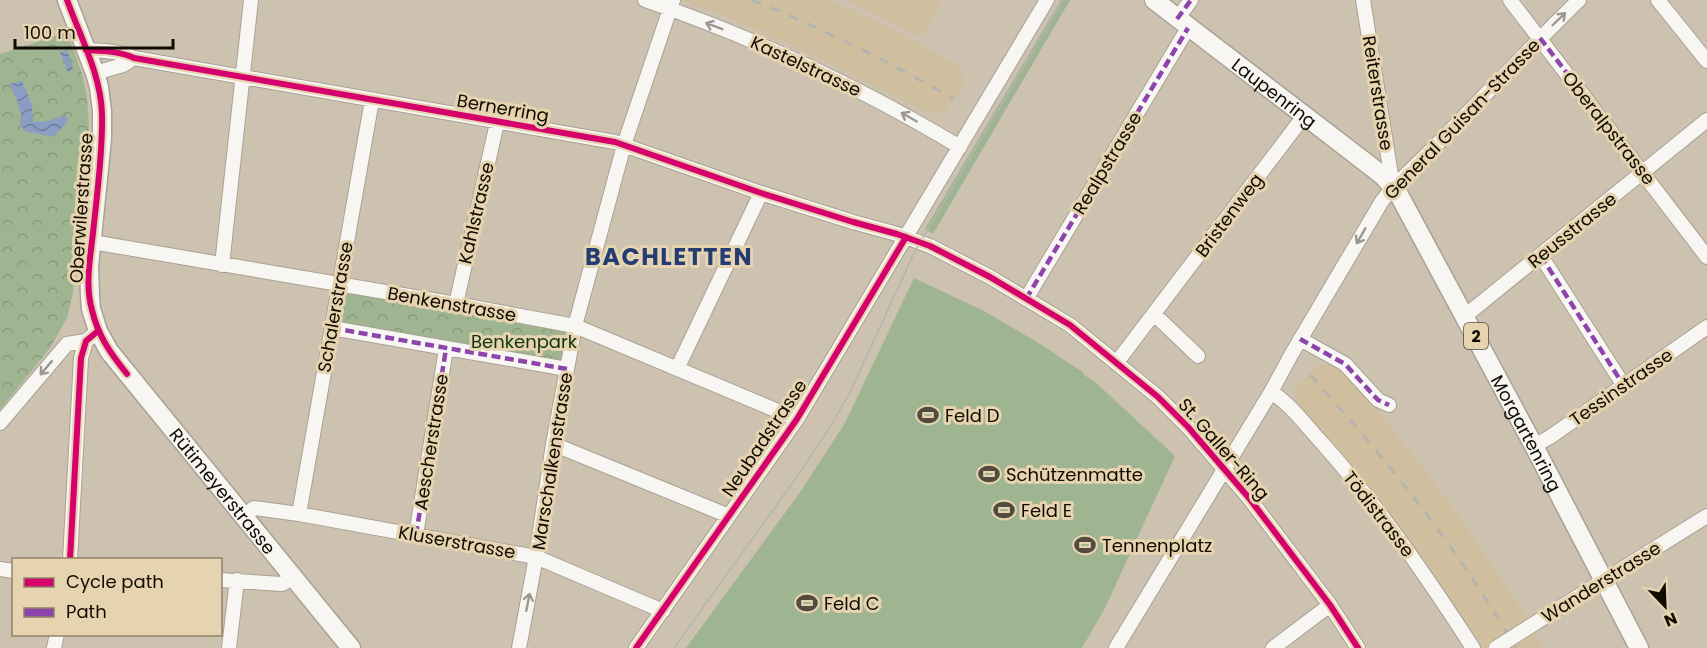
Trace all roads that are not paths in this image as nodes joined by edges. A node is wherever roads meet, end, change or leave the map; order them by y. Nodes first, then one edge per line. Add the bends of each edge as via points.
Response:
1 (67, 0) edge
2 (252, 0) edge
3 (645, 0) edge
4 (1047, 0) edge
5 (1154, 0) edge
6 (1191, 0) edge
7 (1363, 0) edge
8 (1510, 0) edge
9 (1579, 0) edge
10 (1658, 0) edge
11 (671, 4) edge
12 (1183, 23) junction
13 (1540, 38) junction
14 (86, 50) junction
15 (134, 58) junction
16 (1707, 61) edge
17 (95, 74) junction
18 (242, 77) junction
19 (372, 100) junction
20 (1304, 116) junction
21 (1707, 120) edge
22 (497, 123) junction
23 (624, 145) junction
24 (960, 147) junction
25 (1644, 173) junction
26 (1393, 187) junction
27 (762, 193) junction
28 (906, 237) junction
29 (92, 242) junction
30 (1541, 256) junction
31 (1707, 257) edge
32 (222, 265) junction
33 (338, 285) junction
34 (1026, 299) junction
35 (456, 304) junction
36 (1154, 314) junction
37 (1465, 316) junction
38 (575, 326) junction
39 (1707, 327) edge
40 (332, 328) junction
41 (92, 336) junction
42 (1300, 339) junction
43 (447, 349) junction
44 (1198, 356) dead end
45 (1117, 362) junction
46 (567, 369) junction
47 (676, 369) junction
48 (1624, 386) junction
49 (1271, 392) junction
50 (1389, 405) dead end
51 (797, 419) junction
52 (0, 423) edge
53 (553, 444) junction
54 (1534, 446) junction
55 (1224, 469) junction
56 (299, 514) junction
57 (244, 516) junction
58 (729, 516) junction
59 (1705, 521) edge
60 (416, 535) junction
61 (536, 557) junction
62 (70, 558) edge
63 (293, 577) junction
64 (222, 580) edge
65 (237, 580) junction
66 (1603, 580) junction
67 (1330, 605) junction
68 (663, 611) junction
69 (1123, 635) junction
70 (229, 648) edge
71 (351, 648) edge
72 (519, 648) edge
73 (636, 648) edge
74 (1116, 648) edge
75 (1133, 648) edge
76 (1273, 648) edge
77 (1358, 648) edge
78 (1473, 648) edge
79 (1496, 648) edge
80 (1639, 648) edge

1 - 14 main road, Oberwilerstrasse
2 - 18 street
3 - 11 street, Kastelstrasse
4 - 24 street, Neubadstrasse
5 - 12 main road, Laupenring / 2
6 - 12 street, Realpstrasse
7 - 26 street, Reiterstrasse
8 - 13 street, Oberalpstrasse
13 -> 9 street, General Guisan-Strasse
10 - 16 street
11 - 23 street, Marschalkenstrasse
24 -> 11 street, Kastelstrasse via 815,68
12 - 20 main road, Laupenring / 2
12 - 34 street, Realpstrasse
13 - 25 street, Oberalpstrasse
13 - 26 street, General Guisan-Strasse
14 - 15 street, Bernerring
14 - 17 main road, Oberwilerstrasse
15 - 17 street
15 - 18 street, Bernerring
17 - 29 main road, Oberwilerstrasse via 102,126
18 - 19 street, Bernerring
18 - 32 street
19 - 22 street, Bernerring
19 - 33 street, Schalerstrasse
20 - 26 main road, Laupenring / 2
20 - 36 street, Bristenweg
21 - 25 street, Reusstrasse
22 - 23 street, Bernerring
22 - 35 street, Kahlstrasse
23 - 27 street, Bernerring
23 - 38 street, Marschalkenstrasse
24 - 28 street, Neubadstrasse
25 - 30 street, Reusstrasse
25 - 31 street, Oberalpstrasse
26 - 37 main road, Morgartenring / 2
26 -> 42 street, General Guisan-Strasse via 1365,227
27 - 28 street, Bernerring
27 - 47 street
28 - 34 street, St. Galler-Ring via 990,277
28 - 51 street, Neubadstrasse
29 - 32 street, Benkenstrasse
29 - 41 main road, Oberwilerstrasse
30 - 37 street, Reusstrasse
30 - 48 street
32 - 33 street, Benkenstrasse
33 - 35 street, Benkenstrasse
33 - 40 street, Schalerstrasse
34 - 45 street, St. Galler-Ring via 1070,325
35 - 38 street, Benkenstrasse
36 - 44 street
36 - 45 street, Bristenweg
37 - 54 main road, Morgartenring / 2
38 - 46 street, Marschalkenstrasse
38 - 47 street, Benkenstrasse
39 - 48 street, Tessinstrasse
40 - 43 street
40 - 56 street, Schalerstrasse
41 -> 52 street via 67,344
41 - 57 main road, Rütimeyerstrasse via 109,351
41 - 62 street, Oberwilerstrasse via 81,358
42 - 49 street, General Guisan-Strasse
42 - 50 street via 1345,364 1378,400
43 - 46 street
43 - 60 street, Aescherstrasse
45 - 55 street, St. Galler-Ring via 1158,397
46 - 53 street, Marschalkenstrasse
47 - 51 street, Benkenstrasse
48 - 54 street, Tessinstrasse
49 - 55 street, General Guisan-Strasse
49 - 78 street, Tödistrasse via 1284,400 1373,505
51 - 58 street, Neubadstrasse
53 - 58 street
53 - 61 street, Marschalkenstrasse
54 - 66 main road, Morgartenring / 2
55 - 67 street, St. Galler-Ring
55 - 69 street, General Guisan-Strasse
56 - 57 street, Kluserstrasse via 254,508
56 - 60 street, Kluserstrasse
57 - 63 main road, Rütimeyerstrasse
58 - 68 street, Neubadstrasse
59 - 66 street, Wanderstrasse
60 - 61 street, Kluserstrasse
61 - 68 street, Kluserstrasse
72 -> 61 street, Marschalkenstrasse
63 - 65 street via 282,584
63 - 71 main road, Rütimeyerstrasse
64 - 65 street
65 - 70 street
66 - 79 street, Wanderstrasse, bridge
66 - 80 main road, Morgartenring / 2
67 - 76 street
67 - 77 street, St. Galler-Ring
68 - 73 street, Neubadstrasse
69 - 74 street, General Guisan-Strasse
69 - 75 street

